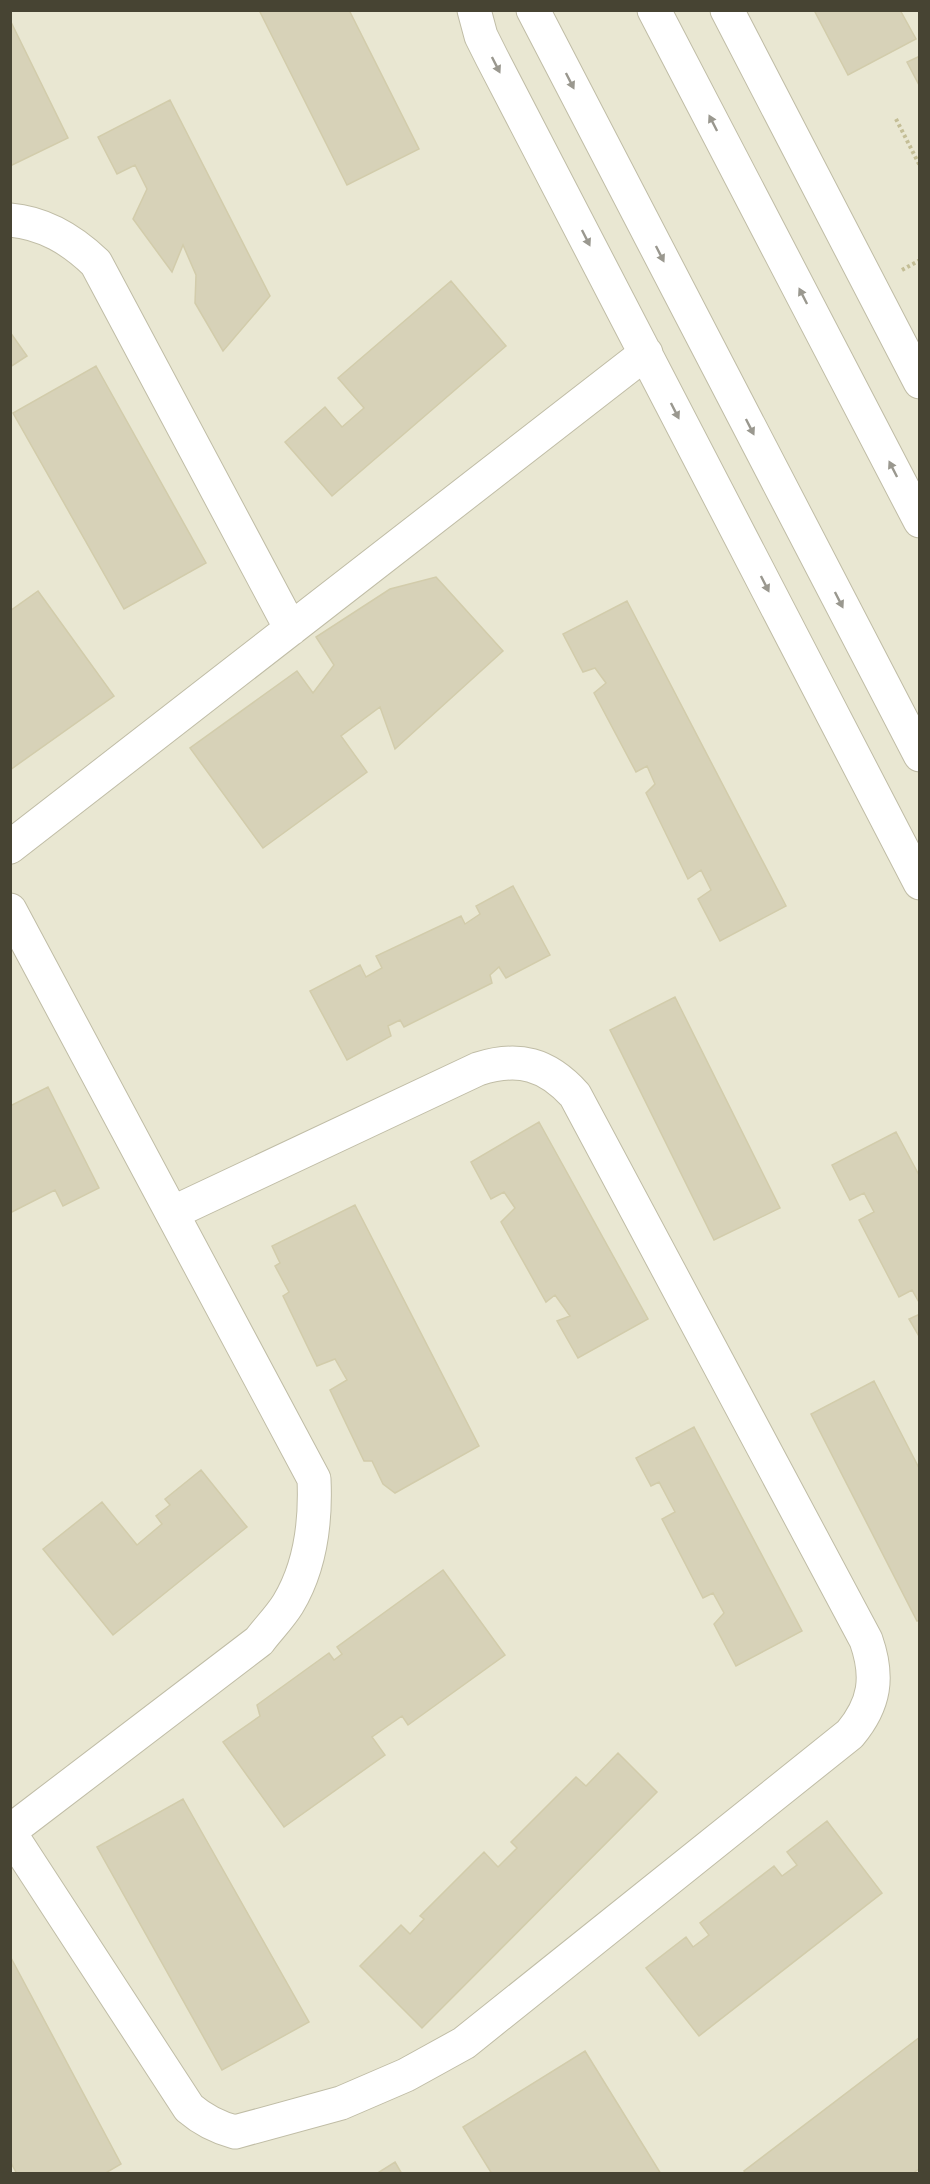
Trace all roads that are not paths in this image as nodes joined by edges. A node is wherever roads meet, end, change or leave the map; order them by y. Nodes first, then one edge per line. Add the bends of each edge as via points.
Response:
1 (474, 10) edge
2 (533, 10) edge
3 (654, 10) edge
4 (727, 10) edge
5 (10, 220) edge
6 (646, 353) junction
7 (920, 382) edge
8 (920, 521) edge
9 (291, 629) junction
10 (920, 754) edge
11 (10, 847) edge
12 (920, 883) edge
13 (10, 910) edge
14 (172, 1213) junction
15 (10, 1832) edge

1 -> 6 street via 481,36
2 -> 10 street
8 -> 3 street
4 - 7 street
5 - 9 street via 61,235 96,263
6 - 9 street
6 -> 12 street
9 - 11 street
13 - 14 street
14 - 15 street via 314,1479 315,1516 307,1561 288,1604 259,1641
14 - 15 street via 478,1069 513,1062 548,1071 575,1095 866,1640 874,1673 868,1706 850,1734 464,2043 406,2075 341,2103 235,2132 218,2128 189,2108

